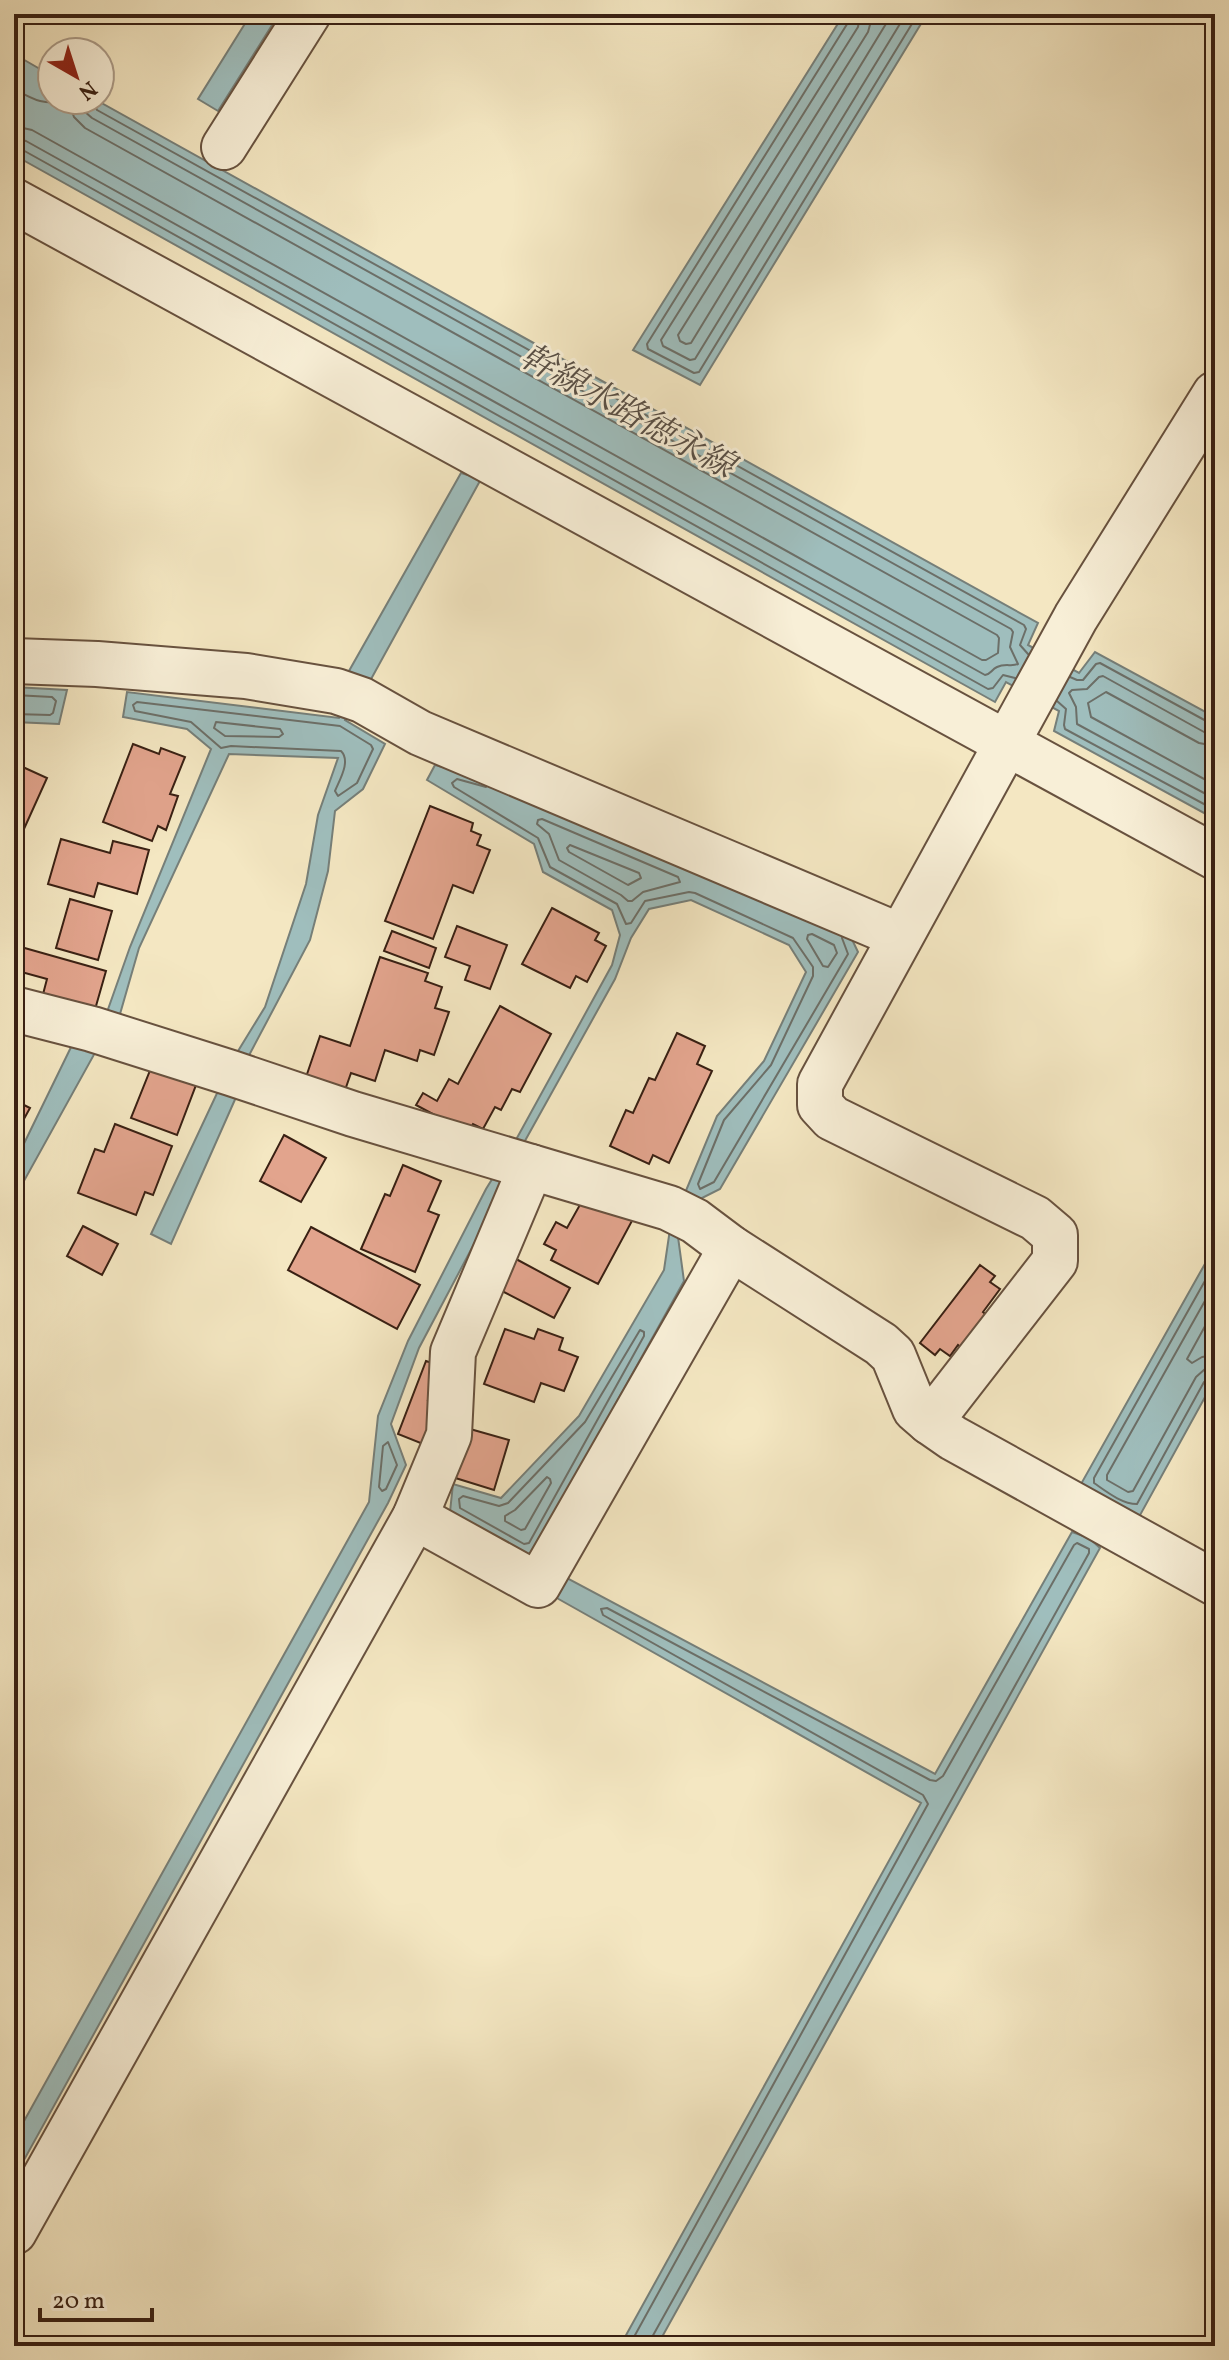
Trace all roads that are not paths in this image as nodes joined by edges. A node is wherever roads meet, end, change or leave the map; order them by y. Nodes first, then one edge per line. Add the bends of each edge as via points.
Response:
1 (308, 14) edge
2 (224, 147) dead end
3 (14, 201) edge
4 (1215, 394) edge
5 (14, 661) edge
6 (1006, 742) junction
7 (1215, 857) edge
8 (900, 936) junction
9 (14, 1009) edge
10 (510, 1161) junction
11 (731, 1248) junction
12 (930, 1422) junction
13 (415, 1517) junction
14 (1215, 1583) edge
15 (14, 2232) edge

1 - 2 street
3 - 6 street
4 - 6 street
5 - 8 street via 246,676 349,696 420,733
6 - 7 street
6 - 8 street
8 - 12 street via 820,1084 820,1105 832,1118 1035,1218 1055,1235 1055,1261
9 - 10 street via 106,1033
10 - 11 street via 682,1214
10 - 13 street via 453,1352 449,1435
11 - 12 street via 881,1344 893,1355 915,1409
11 - 13 street via 538,1585
12 - 14 street
13 - 15 street

